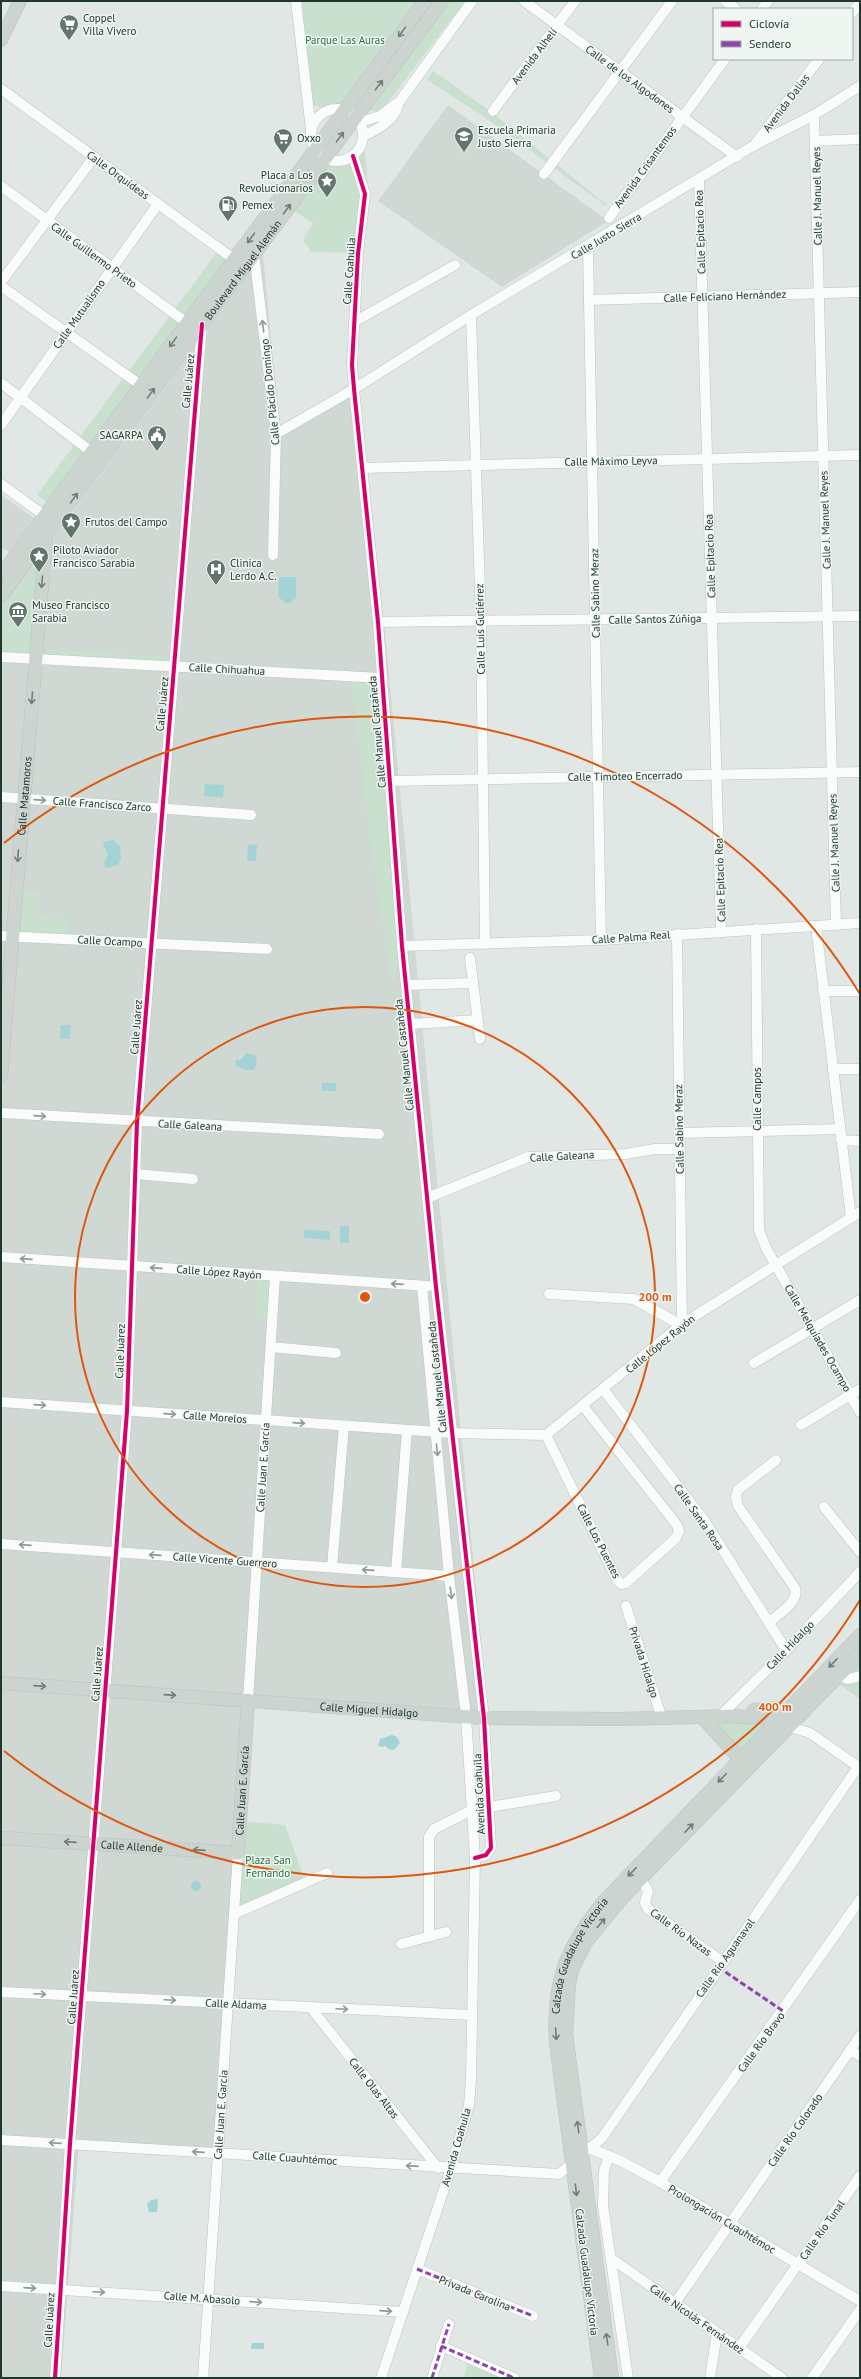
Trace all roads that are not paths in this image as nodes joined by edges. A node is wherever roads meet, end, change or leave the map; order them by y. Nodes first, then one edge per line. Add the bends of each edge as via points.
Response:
1 (20, 1) edge
2 (296, 1) edge
3 (425, 1) edge
4 (442, 1) edge
5 (472, 1) edge
6 (524, 1) edge
7 (575, 1) edge
8 (672, 1) edge
9 (725, 1) edge
10 (860, 2) edge
11 (735, 8) edge
12 (853, 12) edge
13 (557, 25) junction
14 (1, 40) edge
15 (724, 60) edge
16 (813, 61) edge
17 (620, 72) junction
18 (860, 86) edge
19 (1, 89) edge
20 (400, 101) junction
21 (308, 107) junction
22 (493, 111) dead end
23 (814, 114) junction
24 (320, 115) junction
25 (354, 116) junction
26 (682, 118) junction
27 (311, 132) junction
28 (363, 136) junction
29 (860, 139) edge
30 (815, 141) junction
31 (753, 146) junction
32 (320, 154) junction
33 (353, 156) junction
34 (737, 157) junction
35 (94, 158) junction
36 (544, 174) dead end
37 (699, 181) junction
38 (1, 186) edge
39 (158, 204) junction
40 (608, 218) dead end
41 (47, 220) junction
42 (588, 246) junction
43 (254, 254) junction
44 (235, 260) junction
45 (455, 265) dead end
46 (112, 268) junction
47 (1, 282) edge
48 (1, 286) edge
49 (860, 292) edge
50 (819, 294) junction
51 (703, 297) junction
52 (589, 300) junction
53 (471, 315) junction
54 (354, 322) junction
55 (187, 323) junction
56 (202, 324) junction
57 (66, 332) junction
58 (1, 383) edge
59 (142, 386) junction
60 (354, 389) junction
61 (20, 398) junction
62 (1, 425) edge
63 (276, 434) junction
64 (93, 453) junction
65 (860, 455) edge
66 (823, 456) junction
67 (707, 459) junction
68 (592, 462) junction
69 (476, 464) junction
70 (362, 468) junction
71 (1, 484) edge
72 (45, 516) junction
73 (46, 537) junction
74 (273, 555) dead end
75 (1, 575) edge
76 (1, 596) edge
77 (828, 616) junction
78 (860, 616) edge
79 (712, 618) junction
80 (596, 620) junction
81 (481, 621) junction
82 (378, 622) junction
83 (1, 657) edge
84 (36, 659) junction
85 (174, 666) junction
86 (381, 678) junction
87 (832, 772) junction
88 (860, 772) edge
89 (717, 774) junction
90 (598, 777) junction
91 (483, 779) junction
92 (390, 781) junction
93 (1, 797) edge
94 (23, 799) junction
95 (162, 808) junction
96 (251, 815) dead end
97 (860, 923) edge
98 (836, 925) junction
99 (816, 926) junction
100 (756, 929) junction
101 (721, 931) junction
102 (676, 934) junction
103 (6, 936) edge
104 (601, 940) junction
105 (151, 943) junction
106 (485, 944) junction
107 (402, 946) junction
108 (267, 949) dead end
109 (470, 958) dead end
110 (473, 983) junction
111 (406, 985) junction
112 (860, 991) edge
113 (823, 992) junction
114 (478, 1020) junction
115 (410, 1024) junction
116 (480, 1039) dead end
117 (860, 1068) edge
118 (833, 1069) junction
119 (1, 1076) edge
120 (1, 1113) edge
121 (137, 1122) junction
122 (840, 1128) junction
123 (757, 1131) junction
124 (679, 1133) junction
125 (379, 1134) dead end
126 (841, 1140) junction
127 (860, 1141) edge
128 (680, 1149) junction
129 (135, 1174) junction
130 (193, 1179) dead end
131 (427, 1198) junction
132 (860, 1212) edge
133 (851, 1218) junction
134 (1, 1257) edge
135 (776, 1264) junction
136 (132, 1266) junction
137 (276, 1276) junction
138 (422, 1286) junction
139 (436, 1287) junction
140 (549, 1294) dead end
141 (860, 1300) edge
142 (681, 1324) junction
143 (812, 1329) junction
144 (271, 1347) junction
145 (336, 1352) dead end
146 (754, 1364) dead end
147 (604, 1389) junction
148 (860, 1389) edge
149 (850, 1395) junction
150 (1, 1402) edge
151 (583, 1406) junction
152 (127, 1411) junction
153 (860, 1412) edge
154 (266, 1420) junction
155 (801, 1425) dead end
156 (344, 1426) junction
157 (407, 1430) junction
158 (436, 1432) junction
159 (453, 1433) junction
160 (546, 1435) junction
161 (776, 1460) dead end
162 (824, 1507) dead end
163 (1, 1544) edge
164 (116, 1552) junction
165 (860, 1552) edge
166 (257, 1562) junction
167 (332, 1567) junction
168 (396, 1572) junction
169 (860, 1572) edge
170 (449, 1576) junction
171 (626, 1606) dead end
172 (769, 1623) junction
173 (860, 1635) edge
174 (786, 1650) junction
175 (860, 1654) edge
176 (838, 1676) junction
177 (860, 1676) edge
178 (1, 1683) edge
179 (105, 1690) junction
180 (248, 1700) junction
181 (787, 1710) junction
182 (466, 1716) junction
183 (737, 1716) junction
184 (719, 1717) junction
185 (800, 1717) junction
186 (484, 1718) junction
187 (703, 1718) junction
188 (662, 1719) junction
189 (778, 1720) junction
190 (790, 1726) junction
191 (810, 1733) junction
192 (740, 1758) junction
193 (859, 1767) edge
194 (556, 1796) dead end
195 (489, 1808) junction
196 (472, 1810) junction
197 (1, 1838) edge
198 (94, 1844) junction
199 (238, 1853) junction
200 (475, 1858) junction
201 (327, 1873) dead end
202 (641, 1879) junction
203 (860, 1900) edge
204 (234, 1914) junction
205 (446, 1932) dead end
206 (429, 1937) junction
207 (401, 1944) dead end
208 (722, 1961) junction
209 (1, 1992) edge
210 (82, 1996) junction
211 (228, 2003) junction
212 (311, 2008) junction
213 (471, 2016) junction
214 (860, 2036) edge
215 (850, 2050) junction
216 (860, 2056) edge
217 (1, 2140) edge
218 (70, 2144) junction
219 (218, 2154) junction
220 (581, 2155) junction
221 (609, 2156) junction
222 (438, 2168) junction
223 (451, 2168) junction
224 (860, 2176) edge
225 (660, 2182) junction
226 (730, 2224) junction
227 (612, 2259) junction
228 (798, 2264) junction
229 (417, 2269) junction
230 (1, 2286) edge
231 (60, 2290) junction
232 (208, 2298) junction
233 (860, 2301) edge
234 (674, 2303) junction
235 (860, 2310) edge
236 (403, 2312) junction
237 (534, 2316) dead end
238 (449, 2324) dead end
239 (717, 2333) junction
240 (441, 2346) junction
241 (739, 2348) junction
242 (55, 2378) edge
243 (203, 2378) edge
244 (381, 2378) edge
245 (432, 2378) edge
246 (514, 2378) edge
247 (600, 2378) edge
248 (612, 2378) edge
249 (628, 2378) edge
250 (710, 2378) edge
251 (782, 2378) edge
252 (812, 2378) edge

1 - 14 main road
2 - 21 street
3 -> 25 main road, Boulevard Miguel Alemán
25 -> 4 main road, Boulevard Miguel Alemán
5 - 20 street
6 - 13 street, Calle de los Algodones
7 - 13 street, Avenida Alhelí
8 - 17 street
9 - 11 street
10 - 12 street
13 - 17 street, Calle de los Algodones
13 - 22 street, Avenida Alhelí
15 - 26 street, Avenida Crisantemos
16 - 31 street, Avenida Dalias
17 - 26 street, Calle de los Algodones
17 - 36 street
18 - 23 street, Calle Justo Sierra
19 - 35 street, Calle Orquídeas
20 - 25 street via 380,116
20 - 28 street via 395,113 385,124
21 - 24 street
21 - 27 street
23 - 30 street, Calle J. Manuel Reyes
23 - 31 street, Calle Justo Sierra
24 - 25 street via 330,109
24 - 27 street via 314,122
25 - 28 street
25 - 32 main road, Boulevard Miguel Alemán
26 - 34 street, Calle de los Algodones
26 - 40 street, Avenida Crisantemos
27 - 32 street via 312,141
28 - 33 street via 362,144
29 - 30 street
30 - 50 street, Calle J. Manuel Reyes
31 - 34 street, Calle Justo Sierra
32 - 33 street via 339,161
43 -> 32 main road, Boulevard Miguel Alemán
32 -> 44 main road, Boulevard Miguel Alemán
33 - 54 street, Calle Coahuila via 365,194
34 - 37 street, Calle Justo Sierra
35 - 39 street, Calle Orquídeas
35 - 41 street
37 - 42 street, Calle Justo Sierra
37 - 51 street, Calle Epitacio Rea
38 - 41 street, Calle Guillermo Prieto
39 - 44 street, Calle Orquídeas
39 - 46 street, Calle Mutualismo
41 - 46 street, Calle Guillermo Prieto
41 - 47 street
42 - 52 street, Calle Sabino Meraz
42 - 53 street, Calle Justo Sierra
43 - 56 main road, Boulevard Miguel Alemán
63 -> 43 street, Calle Plácido Domíngo
44 - 55 main road, Boulevard Miguel Alemán
45 - 54 street
46 - 55 street, Calle Guillermo Prieto
46 - 57 street, Calle Mutualismo
48 - 57 street
49 - 50 street, Calle Feliciano Hernández
50 - 51 street, Calle Feliciano Hernández
50 - 66 street, Calle J. Manuel Reyes
51 - 52 street, Calle Feliciano Hernández
51 - 67 street, Calle Epitacio Rea
52 - 68 street, Calle Sabino Meraz
53 - 60 street, Calle Justo Sierra
53 - 69 street, Calle Luis Gutiérrez
54 - 60 street, Calle Coahuila
55 -> 59 main road, Boulevard Miguel Alemán
73 -> 56 main road, Boulevard Miguel Alemán
56 - 85 street, Calle Juárez
57 - 59 street
57 - 61 street, Calle Mutualismo
58 - 61 street
59 - 64 main road, Boulevard Miguel Alemán
60 - 63 street, Calle Justo Sierra
60 - 70 street, Calle Manuel Castañeda
61 - 62 street, Calle Mutualismo
61 - 64 street
63 - 74 street, Calle Plácido Domíngo
64 - 72 main road, Boulevard Miguel Alemán
65 - 66 street, Calle Máximo Leyva
66 - 67 street, Calle Máximo Leyva
66 - 77 street, Calle J. Manuel Reyes
67 - 68 street, Calle Máximo Leyva
67 - 79 street, Calle Epitacio Rea
68 - 69 street, Calle Máximo Leyva
68 - 80 street, Calle Sabino Meraz
69 - 70 street, Calle Máximo Leyva
69 - 81 street, Calle Luis Gutiérrez
70 - 82 street, Calle Manuel Castañeda
71 - 72 street
72 - 73 main road, Calle Matamoros
72 - 75 main road, Boulevard Miguel Alemán
73 - 76 main road, Boulevard Miguel Alemán
73 -> 84 main road, Calle Matamoros
77 - 78 street, Calle Santos Zúñiga
77 - 79 street, Calle Santos Zúñiga
77 - 87 street, Calle J. Manuel Reyes
79 - 80 street, Calle Santos Zúñiga
79 - 89 street, Calle Epitacio Rea
80 - 81 street, Calle Santos Zúñiga
80 - 90 street, Calle Sabino Meraz
81 - 82 street, Calle Santos Zúñiga
81 - 91 street, Calle Luis Gutiérrez
82 - 86 street, Calle Manuel Castañeda
83 - 84 street, Calle Chihuahua
84 - 85 street, Calle Chihuahua
84 -> 94 main road, Calle Matamoros
85 - 86 street, Calle Chihuahua
85 - 95 street, Calle Juárez
86 - 92 street, Calle Manuel Castañeda
87 - 88 street, Calle Timoteo Encerrado
87 - 89 street, Calle Timoteo Encerrado
87 - 98 street, Calle J. Manuel Reyes
89 - 90 street, Calle Timoteo Encerrado
89 - 101 street, Calle Epitacio Rea
90 - 91 street, Calle Timoteo Encerrado
90 - 104 street, Calle Sabino Meraz
91 - 92 street, Calle Timoteo Encerrado
91 - 106 street, Calle Luis Gutiérrez
92 - 107 street, Calle Manuel Castañeda
93 - 94 street, Calle Francisco Zarco
94 -> 95 street, Calle Francisco Zarco
94 -> 103 main road, Calle Matamoros
95 - 96 street, Calle Francisco Zarco
95 - 105 street, Calle Juárez
97 - 98 street, Calle Palma Real
98 - 99 street, Calle Palma Real
99 - 100 street, Calle Palma Real
99 - 113 street
100 - 101 street, Calle Palma Real
100 - 123 street, Calle Campos
101 - 102 street, Calle Palma Real
102 - 104 street, Calle Palma Real
102 - 124 street, Calle Sabino Meraz
103 - 105 street, Calle Ocampo
103 - 119 main road, Calle Matamoros
104 - 106 street, Calle Palma Real
105 - 108 street, Calle Ocampo
105 - 121 street, Calle Juárez
106 - 107 street, Calle Palma Real
107 - 111 street, Calle Manuel Castañeda
109 - 110 street
110 - 111 street
110 - 114 street
111 - 115 street, Calle Manuel Castañeda
112 - 113 street
113 - 118 street
114 - 115 street
114 - 116 street
115 - 131 street, Calle Manuel Castañeda
117 - 118 street
118 - 122 street
120 -> 121 street, Calle Galeana
121 - 125 street, Calle Galeana
121 - 129 street, Calle Juárez
122 - 123 street
122 - 126 street
123 - 124 street
123 - 135 street, Calle Campos via 759,1230
124 - 128 street, Calle Sabino Meraz
126 - 127 street
126 - 133 street
128 - 131 street, Calle Galeana via 655,1149 625,1154 528,1157
128 - 142 street, Calle Sabino Meraz
129 - 130 street
129 - 136 street, Calle Juárez
131 - 139 street, Calle Manuel Castañeda
132 - 133 street, Calle López Rayón
133 - 135 street, Calle López Rayón
136 -> 134 street, Calle López Rayón
135 - 142 street, Calle López Rayón
135 - 143 street, Calle Melquíades Ocampo
137 -> 136 street, Calle López Rayón
136 - 152 street, Calle Juárez
138 -> 137 street, Calle López Rayón
137 - 144 street, Calle Juan E. García
138 - 139 street, Calle López Rayón
138 - 158 street, Calle Manuel Castañeda
139 - 159 street, Calle Manuel Castañeda
140 - 142 street via 634,1299
141 - 143 street
142 - 147 street, Calle López Rayón
143 - 146 street
143 - 149 street, Calle Melquíades Ocampo
144 - 145 street
144 - 154 street, Calle Juan E. García
147 - 151 street, Calle López Rayón
147 - 172 street, Calle Santa Rosa via 704,1520
148 - 149 street
149 - 153 street, Calle Melquíades Ocampo
149 - 155 street
150 -> 152 street, Calle Morelos
151 - 160 street, Calle López Rayón
151 - 160 street, Calle Los Puentes via 678,1528 679,1535 626,1583 621,1584 616,1578
152 -> 154 street, Calle Morelos
152 - 164 street, Calle Juárez
154 -> 156 street, Calle Morelos
154 - 166 street, Calle Juan E. García
156 - 157 street, Calle Morelos
156 - 167 street
157 - 158 street, Calle Morelos
157 - 168 street
158 - 159 street, Calle Morelos
158 -> 170 street, Calle Manuel Castañeda
159 - 160 street
159 - 186 street, Calle Manuel Castañeda
161 - 172 street via 738,1490 736,1496 738,1506 795,1588 797,1595
162 - 165 street
164 -> 163 street, Calle Vicente Guerrero
166 -> 164 street, Calle Vicente Guerrero
164 - 179 street, Calle Juárez
166 - 167 street, Calle Vicente Guerrero
166 - 180 street, Calle Juan E. García
168 -> 167 street, Calle Vicente Guerrero
168 - 170 street, Calle Vicente Guerrero
169 - 174 street, Calle Hidalgo
170 -> 182 street, Calle Manuel Castañeda
171 - 188 street, Privada Hidalgo
172 - 174 street, Calle Santa Rosa
173 -> 181 main road, Calzada Guadalupe Victoria
174 - 184 street, Calle Hidalgo
175 - 176 main road, Calzada Guadalupe Victoria
176 - 177 street via 848,1679
176 - 185 main road, Calzada Guadalupe Victoria
178 -> 179 main road, Calle Miguel Hidalgo
179 -> 180 main road, Calle Miguel Hidalgo
179 - 198 street, Calle Juárez
180 - 182 main road, Calle Miguel Hidalgo
180 - 199 main road, Calle Juan E. García
181 - 183 main road, Calle Miguel Hidalgo via 775,1708 749,1711
181 - 185 main road, Calle Miguel Hidalgo
181 - 189 main road, Calzada Guadalupe Victoria
182 - 186 main road, Calle Miguel Hidalgo
182 - 196 street, Avenida Coahuila
183 - 184 main road, Calle Miguel Hidalgo
183 - 189 main road, Calle Miguel Hidalgo via 768,1716
184 - 187 main road, Calle Miguel Hidalgo
185 - 190 main road, Calzada Guadalupe Victoria
185 - 191 street
186 - 188 main road, Calle Miguel Hidalgo
186 - 195 street, Avenida Coahuila
187 - 188 main road, Calle Miguel Hidalgo
187 - 192 main road
189 - 190 main road, Calle Miguel Hidalgo
189 - 192 main road, Calzada Guadalupe Victoria
190 - 191 street
202 -> 190 main road, Calzada Guadalupe Victoria
191 - 193 street
192 -> 220 main road, Calzada Guadalupe Victoria via 604,1902 575,1939 568,1953 559,1983 555,2025
193 - 208 street, Calle Río Aguanaval
194 - 195 street
195 - 200 street, Avenida Coahuila via 490,1851
196 - 200 street, Avenida Coahuila
196 - 206 street via 434,1829 429,1837
198 -> 197 main road, Calle Allende
199 -> 198 main road, Calle Allende
198 - 210 street, Calle Juárez
199 - 204 street, Calle Juan E. García
200 - 213 street, Avenida Coahuila
201 - 204 street
202 - 208 street, Calle Río Nazas via 648,1891 645,1903 648,1909
220 -> 202 main road, Calzada Guadalupe Victoria via 566,2034 572,1970 586,1942
203 - 225 street, Calle Río Bravo
204 - 211 street, Calle Juan E. García
205 - 206 street
206 - 207 street
208 - 220 street, Calle Río Aguanaval via 602,2138
209 -> 210 street, Calle Aldama
210 -> 211 street, Calle Aldama
210 - 218 street, Calle Juárez
211 - 212 street, Calle Aldama
211 - 219 street, Calle Juan E. García
212 -> 213 street, Calle Aldama
212 - 222 street, Calle Olas Altas
213 - 223 street, Avenida Coahuila via 469,2105
214 - 215 street, Calle Río Colorado
215 - 216 street
215 - 226 street, Calle Río Colorado
218 -> 217 street, Calle Cuauhtémoc
219 -> 218 street, Calle Cuauhtémoc
218 - 231 street, Calle Juárez
222 -> 219 street, Calle Cuauhtémoc
219 - 232 street, Calle Juan E. García
220 - 221 street, Prolongación Cuauhtémoc
220 - 223 street, Calle Cuauhtémoc via 559,2174
220 -> 247 main road, Calzada Guadalupe Victoria
248 -> 220 main road, Calzada Guadalupe Victoria
221 - 225 street, Prolongación Cuauhtémoc
221 - 227 street via 604,2171 603,2205
222 - 223 street, Calle Cuauhtémoc
223 - 229 street, Avenida Coahuila
224 - 228 street, Calle Río Tunal
225 - 226 street, Prolongación Cuauhtémoc
226 - 228 street, Prolongación Cuauhtémoc
226 - 234 street, Calle Río Colorado
227 - 234 street, Calle Nicolás Fernández
227 - 249 street
228 - 233 street, Prolongación Cuauhtémoc
228 - 241 street
229 - 236 street, Avenida Coahuila
229 - 237 street, Privada Carolina
230 -> 231 street, Calle M. Abasolo
231 -> 232 street, Calle M. Abasolo
231 - 242 street, Calle Juárez
232 -> 236 street, Calle M. Abasolo
232 - 243 street, Calle Juan E. García
234 - 239 street, Calle Nicolás Fernández
235 - 252 street
236 - 244 street, Avenida Coahuila
238 - 240 street
239 - 241 street, Calle Nicolás Fernández
239 - 250 street
240 - 245 street
240 - 246 street
241 - 251 street, Calle Nicolás Fernández

